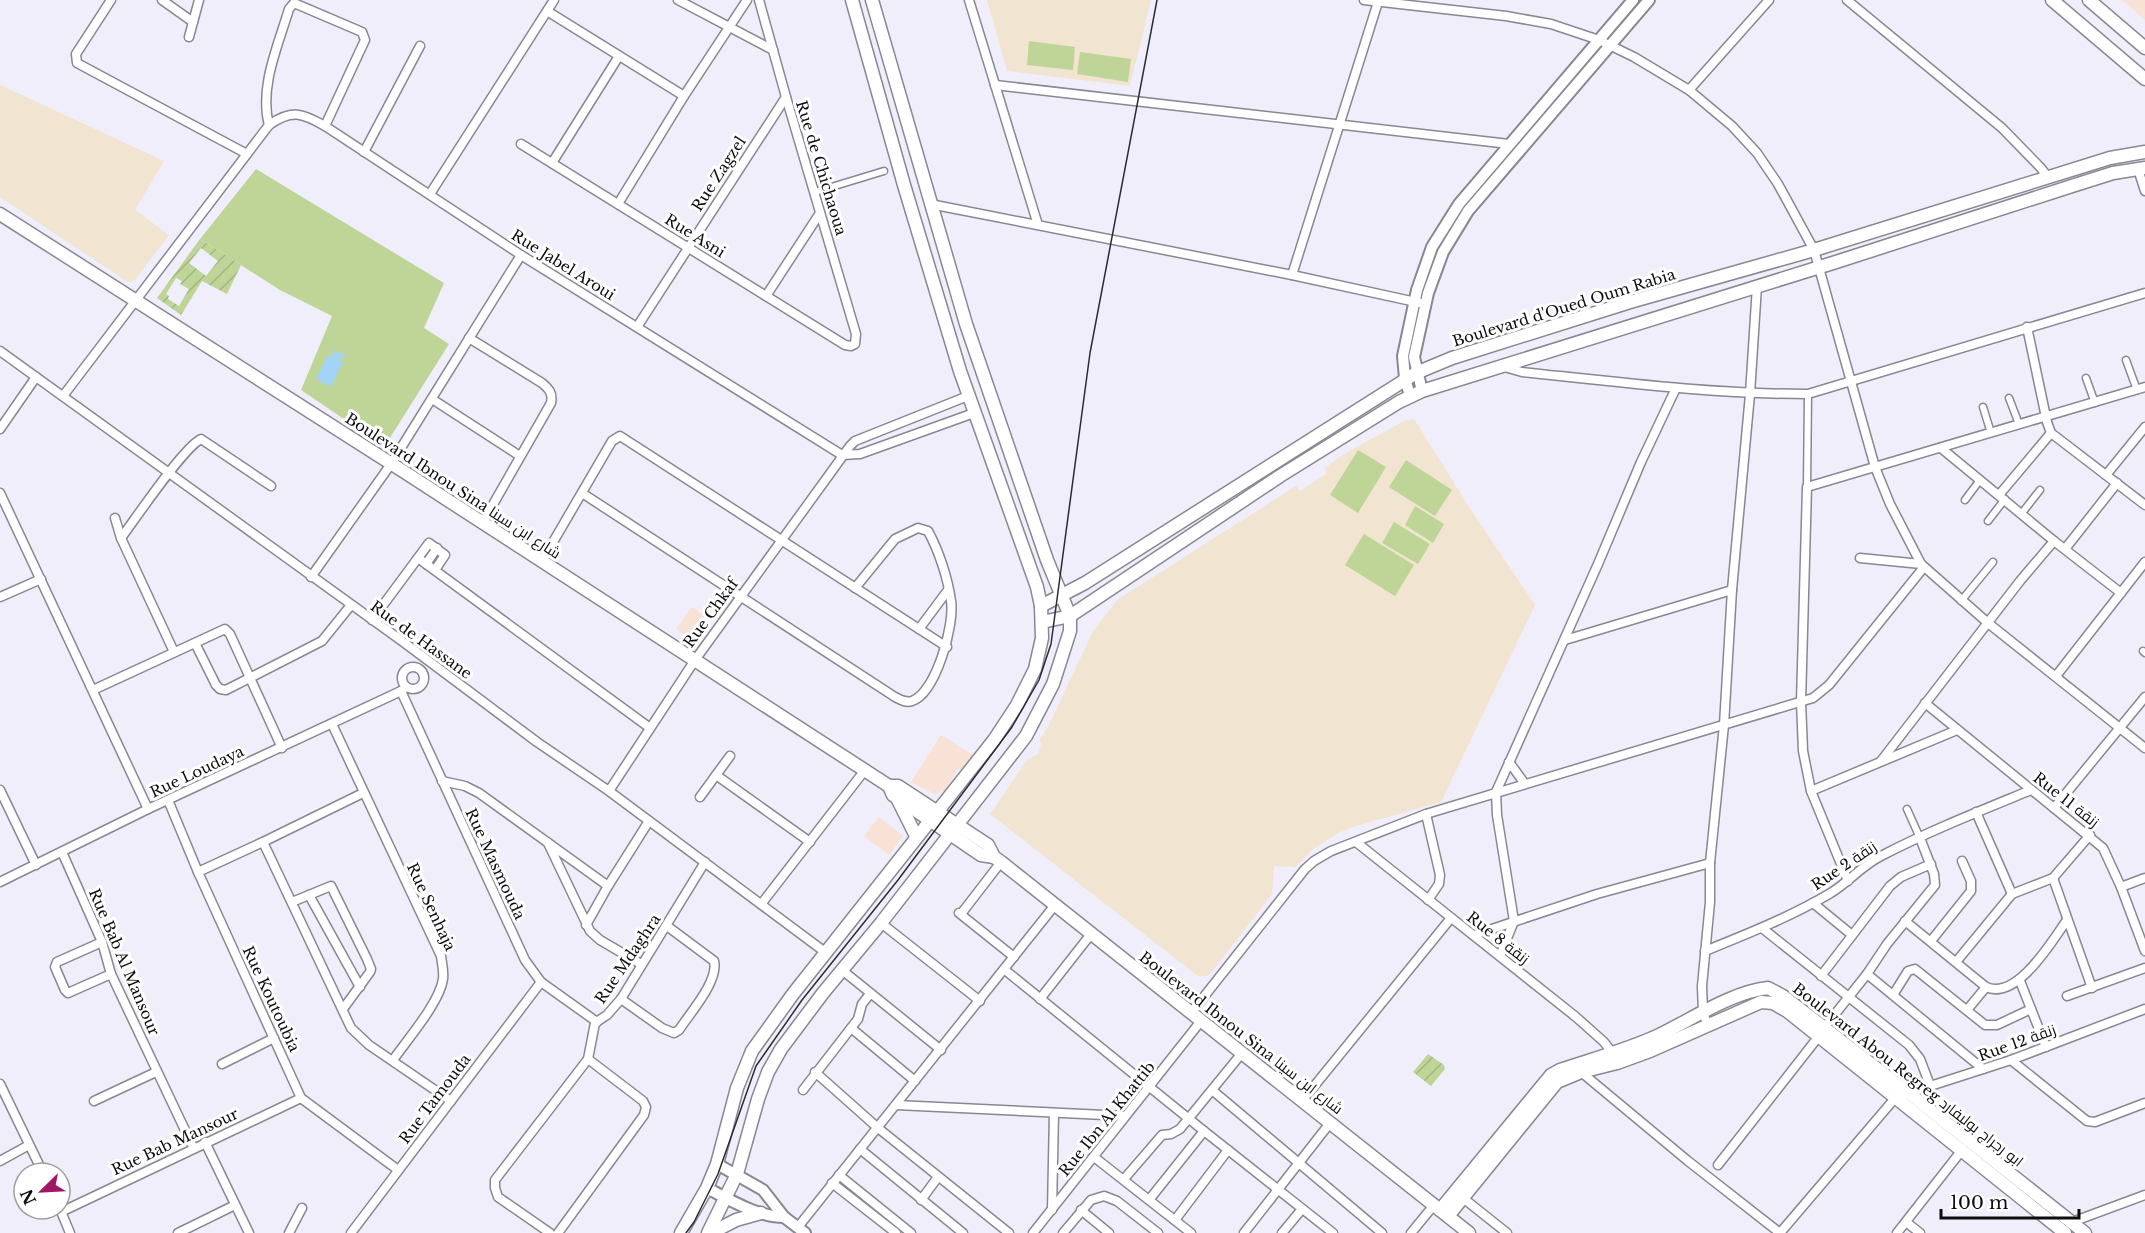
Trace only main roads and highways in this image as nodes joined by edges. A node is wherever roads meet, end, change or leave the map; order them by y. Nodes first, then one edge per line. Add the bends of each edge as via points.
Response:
1 (852, 0) edge
2 (872, 0) edge
3 (2052, 0) edge
4 (2089, 0) edge
5 (2145, 48) edge
6 (2145, 79) edge
7 (2145, 152) edge
8 (2141, 169) edge
9 (0, 214) edge
10 (1062, 597) junction
11 (1041, 606) junction
12 (1070, 616) junction
13 (1042, 622) junction
14 (889, 786) junction
15 (896, 797) junction
16 (934, 815) junction
17 (954, 828) junction
18 (916, 836) junction
19 (1706, 1019) junction
20 (1821, 1032) junction
21 (1615, 1058) junction
22 (2055, 1209) junction
23 (1441, 1210) junction
24 (761, 1213) road end
25 (2045, 1218) junction
26 (681, 1233) edge
27 (710, 1233) edge
28 (1469, 1233) edge
29 (2065, 1233) edge
30 (2085, 1233) edge

1 - 11 main road via 968,396
2 - 10 main road via 991,400
3 - 6 main road
4 - 5 main road
7 - 10 main road, Boulevard d'Oued Oum Rabia via 2110,158 1452,358 1411,376
8 - 12 main road via 2075,184 1416,393 1280,476
9 - 14 main road, Boulevard Ibnou Sina شارع ابن سينا
10 - 11 main road, Boulevard d'Oued Oum Rabia
10 - 12 main road
11 - 13 main road
12 - 13 main road
12 - 17 main road via 1070,631 1053,684 1029,730
13 - 16 main road via 1035,669 1017,705
14 - 15 main road, Boulevard Ibnou Sina شارع ابن سينا
14 - 16 main road, Boulevard Ibnou Sina شارع ابن سينا via 898,786
15 - 16 main road, Boulevard Ibnou Sina شارع ابن سينا
15 - 18 main road
16 - 17 main road, Boulevard Ibnou Sina شارع ابن سينا
16 - 18 main road
17 - 23 main road, Boulevard Ibnou Sina شارع ابن سينا via 988,845 997,860
17 - 27 main road via 793,1033 768,1072 737,1174
18 - 26 main road via 752,1051 737,1088 717,1164
19 - 20 main road, Boulevard Abou Regreg ابو رجراج بوليفارد via 1767,1002
19 - 20 main road, Boulevard Abou Regreg ابو رجراج بوليفارد via 1739,996 1768,988
19 - 21 main road via 1656,1036
20 - 22 main road, Boulevard Abou Regreg ابو رجراج بوليفارد via 1910,1094
20 - 25 main road, Boulevard Abou Regreg ابو رجراج بوليفارد
21 - 23 main road via 1553,1086 1463,1198
21 - 23 main road via 1551,1075
22 - 25 main road
22 - 30 main road, Boulevard Abou Regreg ابو رجراج بوليفارد
23 - 28 main road, Boulevard Ibnou Sina شارع ابن سينا
24 - 27 main road
25 - 29 main road, Boulevard Abou Regreg ابو رجراج بوليفارد

